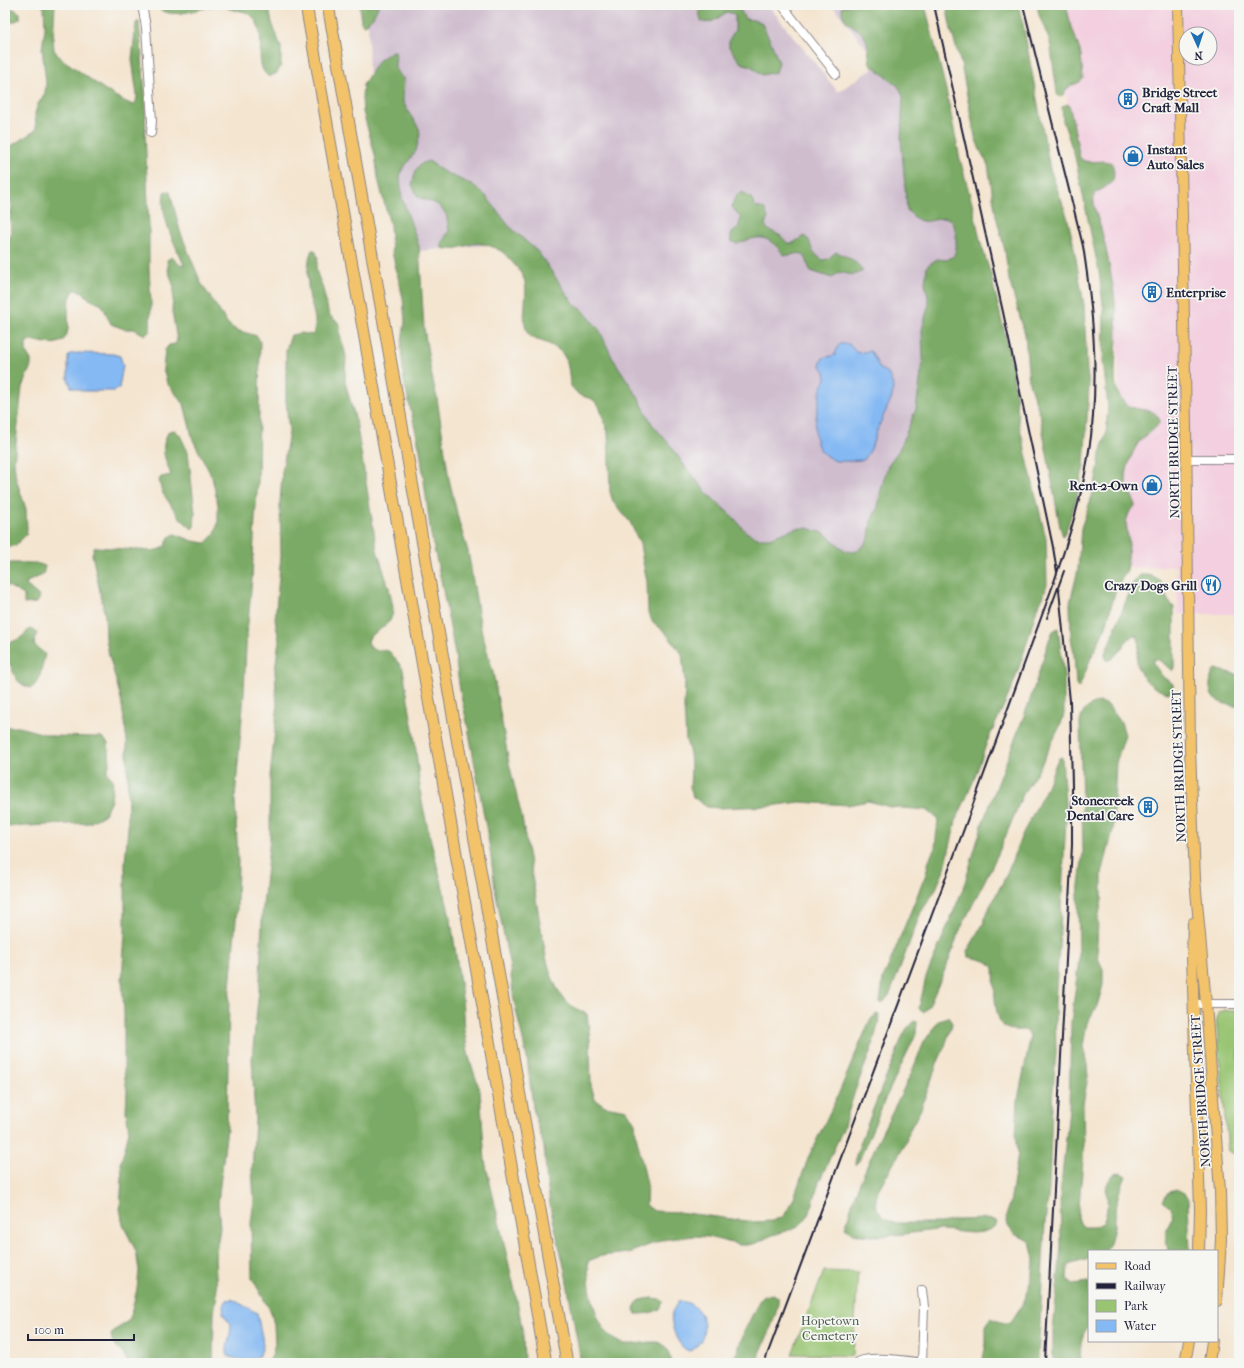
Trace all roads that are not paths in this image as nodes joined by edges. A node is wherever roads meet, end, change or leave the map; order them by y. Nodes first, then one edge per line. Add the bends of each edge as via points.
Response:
1 (142, 5) edge
2 (306, 5) edge
3 (328, 5) edge
4 (782, 5) edge
5 (1178, 5) edge
6 (836, 74) dead end
7 (151, 133) dead end
8 (1187, 459) junction
9 (1239, 459) edge
10 (1195, 879) junction
11 (1194, 1004) junction
12 (1206, 1004) junction
13 (1239, 1004) edge
14 (1199, 1250) edge
15 (1218, 1286) edge
16 (922, 1290) dead end
17 (1189, 1342) edge
18 (1212, 1342) edge
19 (546, 1363) edge
20 (567, 1363) edge
21 (857, 1363) edge
22 (922, 1363) edge
23 (1185, 1363) edge
24 (1209, 1363) edge

1 - 7 street via 146,27
2 - 19 highway
3 - 20 highway
4 - 6 street
5 - 8 main road, NORTH BRIDGE STREET
8 - 9 street
8 - 10 main road, NORTH BRIDGE STREET via 1189,675
10 - 11 main road, NORTH BRIDGE STREET via 1192,955
10 - 12 main road, NORTH BRIDGE STREET
11 - 12 street
11 - 14 main road, NORTH BRIDGE STREET
12 - 13 street
12 - 15 main road, NORTH BRIDGE STREET via 1220,1191 1221,1240
16 - 22 street
17 - 23 main road
18 - 24 main road
21 - 22 street via 870,1358

